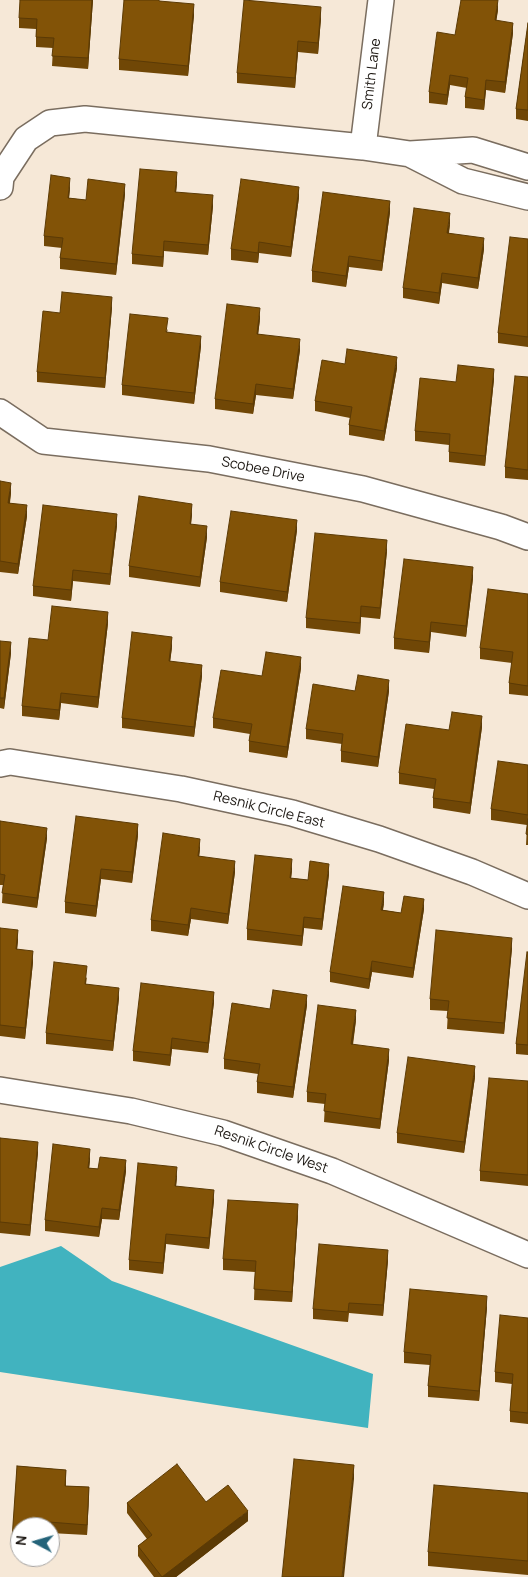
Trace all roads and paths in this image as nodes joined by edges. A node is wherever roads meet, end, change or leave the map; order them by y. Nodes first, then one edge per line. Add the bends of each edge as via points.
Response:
1 (381, 0) edge
2 (363, 147) junction
3 (410, 154) junction
4 (528, 167) edge
5 (0, 187) edge
6 (528, 197) edge
7 (0, 412) edge
8 (528, 537) edge
9 (0, 764) edge
10 (528, 896) edge
11 (0, 1090) edge
12 (528, 1255) edge

1 - 2 street, Smith Lane
2 - 3 street
2 - 5 street via 85,119 50,123 26,139 1,177
3 - 4 street via 473,150
3 - 6 street via 463,181
7 - 8 street, Scobee Drive via 43,441 209,459 363,489
9 - 10 street, Resnik Circle East via 10,762 181,789 292,813 472,872
11 - 12 street, Resnik Circle West via 131,1111 224,1133 332,1171

